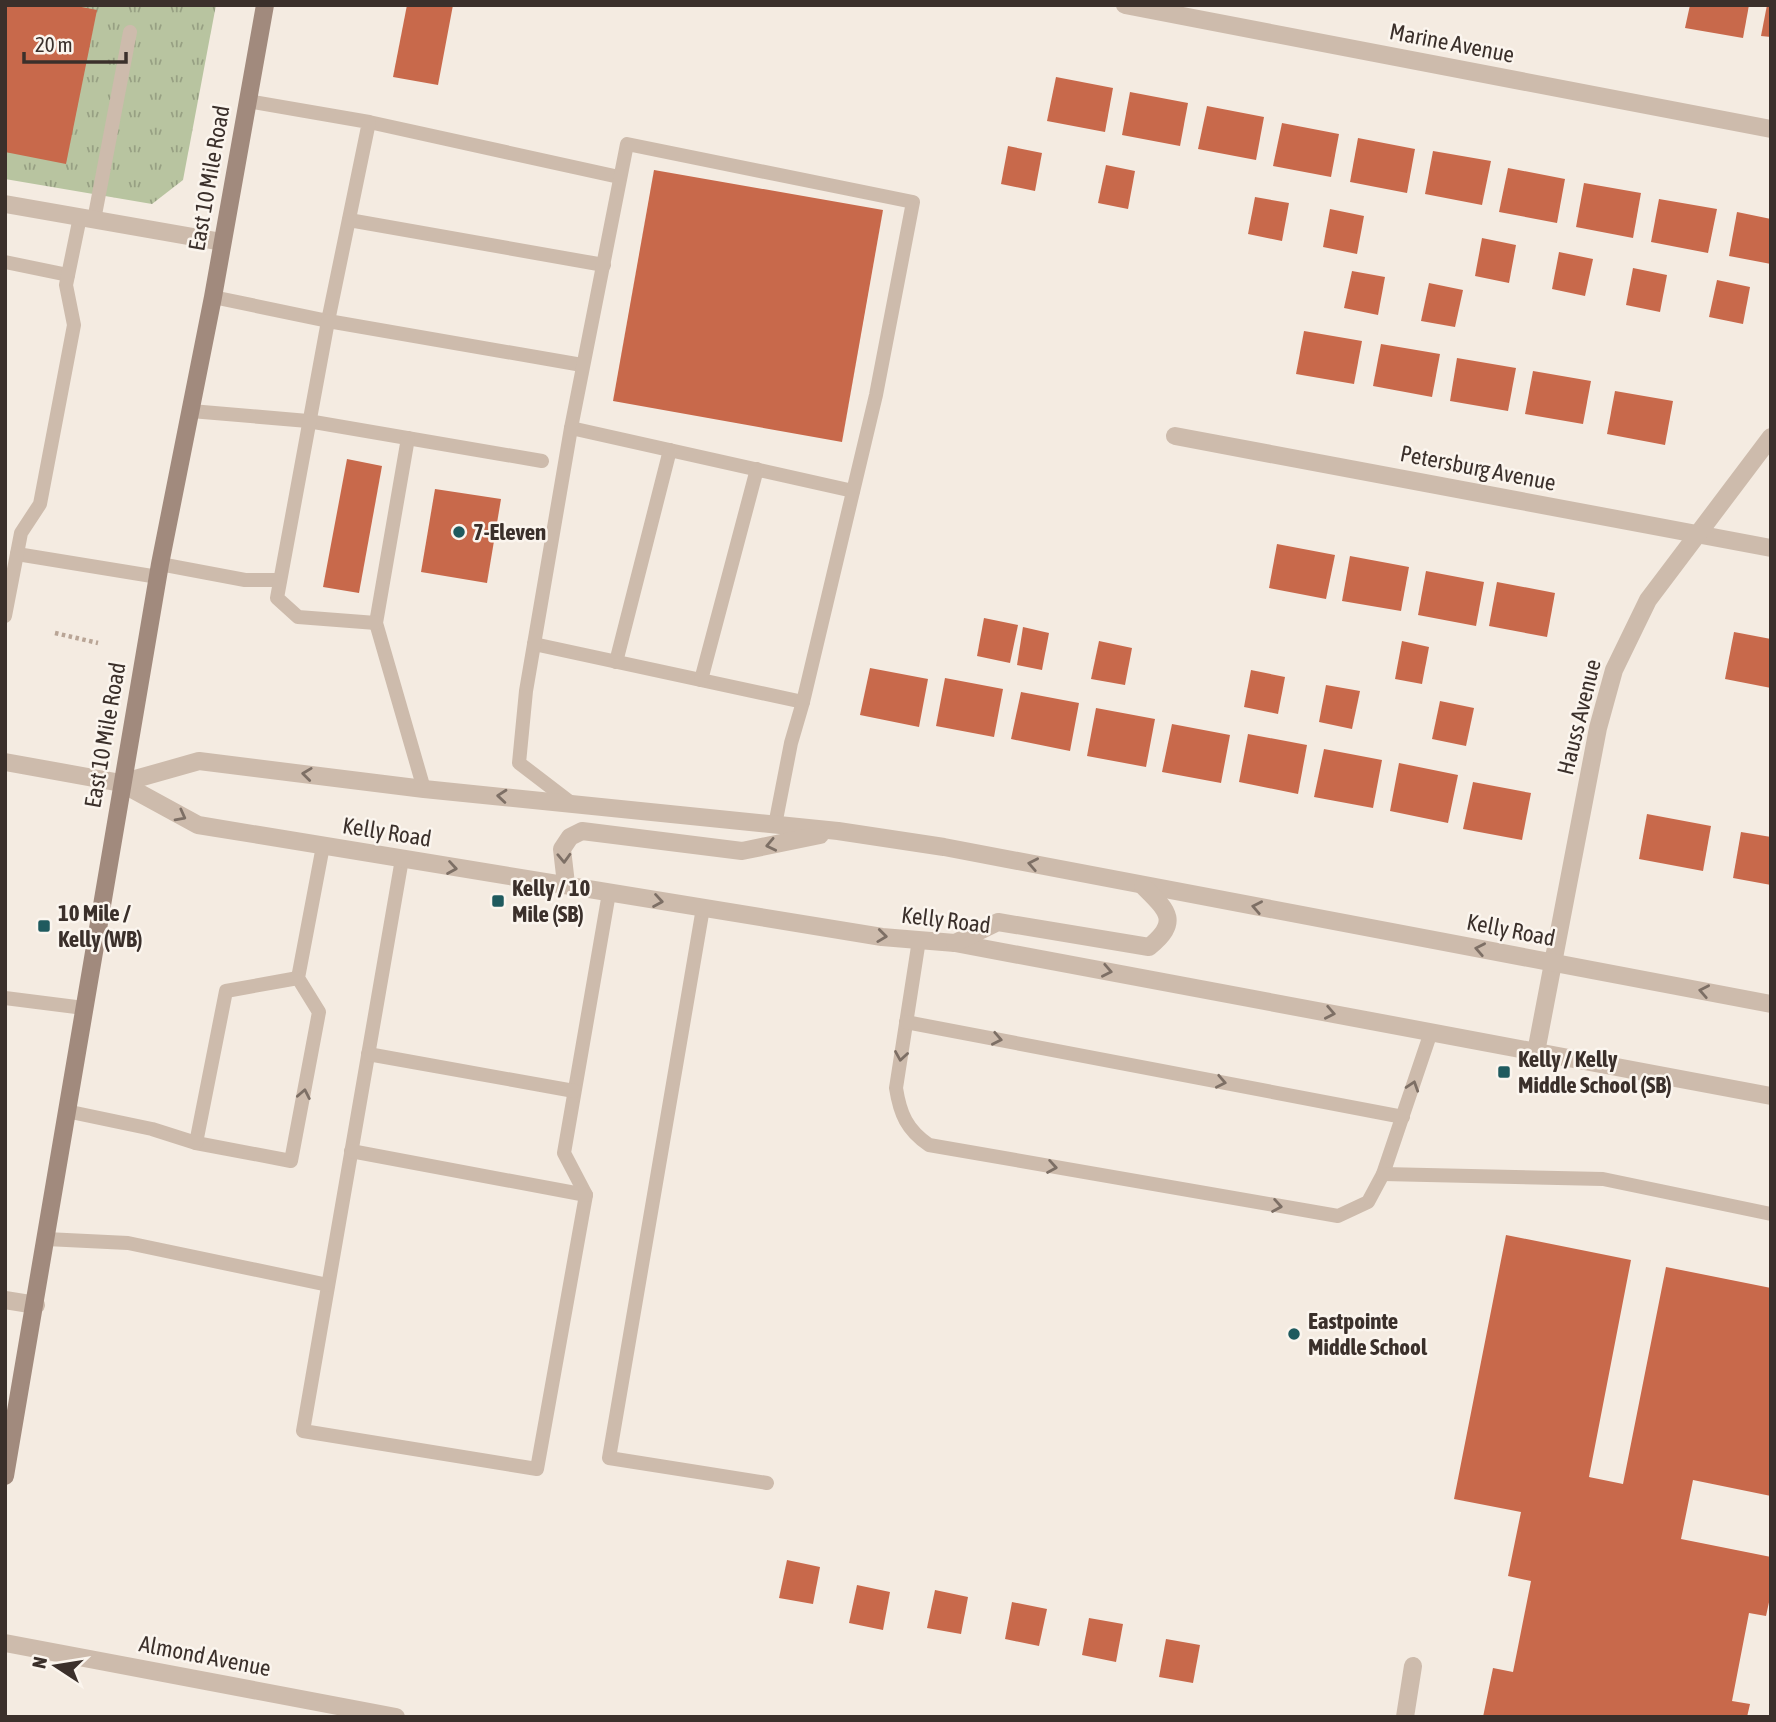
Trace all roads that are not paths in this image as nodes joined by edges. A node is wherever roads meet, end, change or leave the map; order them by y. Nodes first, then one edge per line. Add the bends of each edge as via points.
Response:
1 (265, 5) edge
2 (1125, 5) edge
3 (130, 32) dead end
4 (248, 102) junction
5 (369, 122) junction
6 (1771, 129) edge
7 (619, 177) junction
8 (5, 204) edge
9 (87, 218) junction
10 (349, 220) junction
11 (222, 242) junction
12 (5, 262) edge
13 (604, 265) junction
14 (68, 275) junction
15 (213, 297) junction
16 (328, 321) junction
17 (582, 365) junction
18 (191, 411) junction
19 (308, 421) junction
20 (571, 428) junction
21 (1175, 436) dead end
22 (1771, 437) edge
23 (408, 438) junction
24 (670, 450) junction
25 (542, 461) dead end
26 (757, 469) junction
27 (853, 491) junction
28 (1697, 534) junction
29 (1771, 548) edge
30 (17, 554) junction
31 (159, 570) junction
32 (280, 580) junction
33 (5, 616) edge
34 (376, 623) junction
35 (534, 644) junction
36 (616, 662) junction
37 (701, 680) junction
38 (803, 702) junction
39 (5, 762) edge
40 (121, 783) junction
41 (424, 789) junction
42 (570, 802) junction
43 (775, 825) junction
44 (838, 831) junction
45 (323, 846) junction
46 (402, 859) junction
47 (566, 884) junction
48 (1143, 886) junction
49 (609, 893) junction
50 (703, 908) junction
51 (919, 940) junction
52 (955, 943) junction
53 (1552, 963) junction
54 (298, 978) junction
55 (5, 998) edge
56 (1771, 1004) edge
57 (84, 1008) junction
58 (906, 1022) junction
59 (1431, 1032) junction
60 (1536, 1052) junction
61 (368, 1054) junction
62 (574, 1091) junction
63 (1771, 1096) edge
64 (66, 1111) junction
65 (1403, 1117) junction
66 (196, 1143) junction
67 (351, 1151) junction
68 (1383, 1174) junction
69 (586, 1195) junction
70 (1771, 1214) edge
71 (46, 1239) junction
72 (328, 1285) junction
73 (5, 1300) edge
74 (36, 1306) junction
75 (5, 1476) edge
76 (767, 1483) dead end
77 (5, 1643) edge
78 (1413, 1666) dead end
79 (396, 1717) edge
80 (1405, 1717) edge

1 - 4 main road, East 10 Mile Road
2 - 6 street, Marine Avenue
3 - 9 lane
4 - 5 lane
4 - 11 main road, East 10 Mile Road
5 - 7 lane
5 - 10 lane
7 - 13 lane
7 - 27 lane via 627,144 913,202
8 - 9 street
9 - 11 street
9 - 14 lane
10 - 13 lane
10 - 16 lane
11 - 15 main road, East 10 Mile Road
12 - 14 lane
13 - 17 lane
14 - 30 lane via 74,325 40,504 21,533
15 - 16 lane
15 - 18 main road, East 10 Mile Road
16 - 17 lane
16 - 19 lane
17 - 20 lane
18 - 19 lane
18 - 31 main road, East 10 Mile Road
19 - 23 lane
19 - 32 lane
20 - 24 lane
20 - 35 lane
21 - 28 street, Petersburg Avenue
22 - 28 street, Hauss Avenue
23 - 25 lane
23 - 34 lane
24 - 26 lane
24 - 36 lane
26 - 27 lane
26 - 37 lane
27 - 38 lane
28 - 29 street, Petersburg Avenue
28 - 53 street, Hauss Avenue via 1648,600 1614,670 1598,728
30 - 31 lane
30 - 33 lane
31 - 32 lane
31 - 40 main road, East 10 Mile Road
32 - 34 lane via 277,598 298,617
34 - 41 lane
35 - 36 lane
35 - 42 lane via 519,763
36 - 37 lane
37 - 38 lane
38 - 43 lane
39 - 40 street, Kelly Road
41 -> 40 street, Kelly Road via 199,761
40 -> 45 street, Kelly Road via 198,825
40 - 57 main road, East 10 Mile Road
42 -> 41 street, Kelly Road
42 - 43 street, Kelly Road
43 - 44 street, Kelly Road
44 -> 47 street via 742,851 582,831 570,837 562,849
48 -> 44 street, Kelly Road
45 - 46 street, Kelly Road
45 - 54 lane
46 -> 47 street, Kelly Road
46 - 61 lane
47 - 49 street, Kelly Road
48 - 52 street via 1169,918 1165,934 1149,947 998,922
53 -> 48 street, Kelly Road
49 -> 50 street, Kelly Road
49 - 62 lane
50 -> 51 street, Kelly Road
50 - 76 lane via 609,1458
51 - 52 street, Kelly Road
51 - 58 lane
52 -> 59 street, Kelly Road
56 -> 53 street, Kelly Road
53 - 60 street, Hauss Avenue
54 - 66 lane via 226,991
66 -> 54 lane via 292,1161 319,1012
55 - 57 lane
57 - 64 main road, East 10 Mile Road
58 -> 65 lane
58 -> 68 lane via 896,1088 900,1111 912,1134 929,1145 1338,1216 1367,1202
59 - 60 street, Kelly Road
65 -> 59 lane
60 - 63 street, Kelly Road
61 - 62 lane
61 - 67 lane
62 - 69 lane via 564,1153
64 - 66 lane
64 - 71 main road, East 10 Mile Road
65 - 68 lane
67 - 69 lane
67 - 72 lane
68 - 70 lane via 1603,1179
69 - 72 lane via 537,1469 303,1431
71 - 72 lane via 128,1243
71 - 74 main road, East 10 Mile Road
73 - 74 street
74 - 75 main road, East 10 Mile Road
77 - 79 street, Almond Avenue
78 - 80 street

